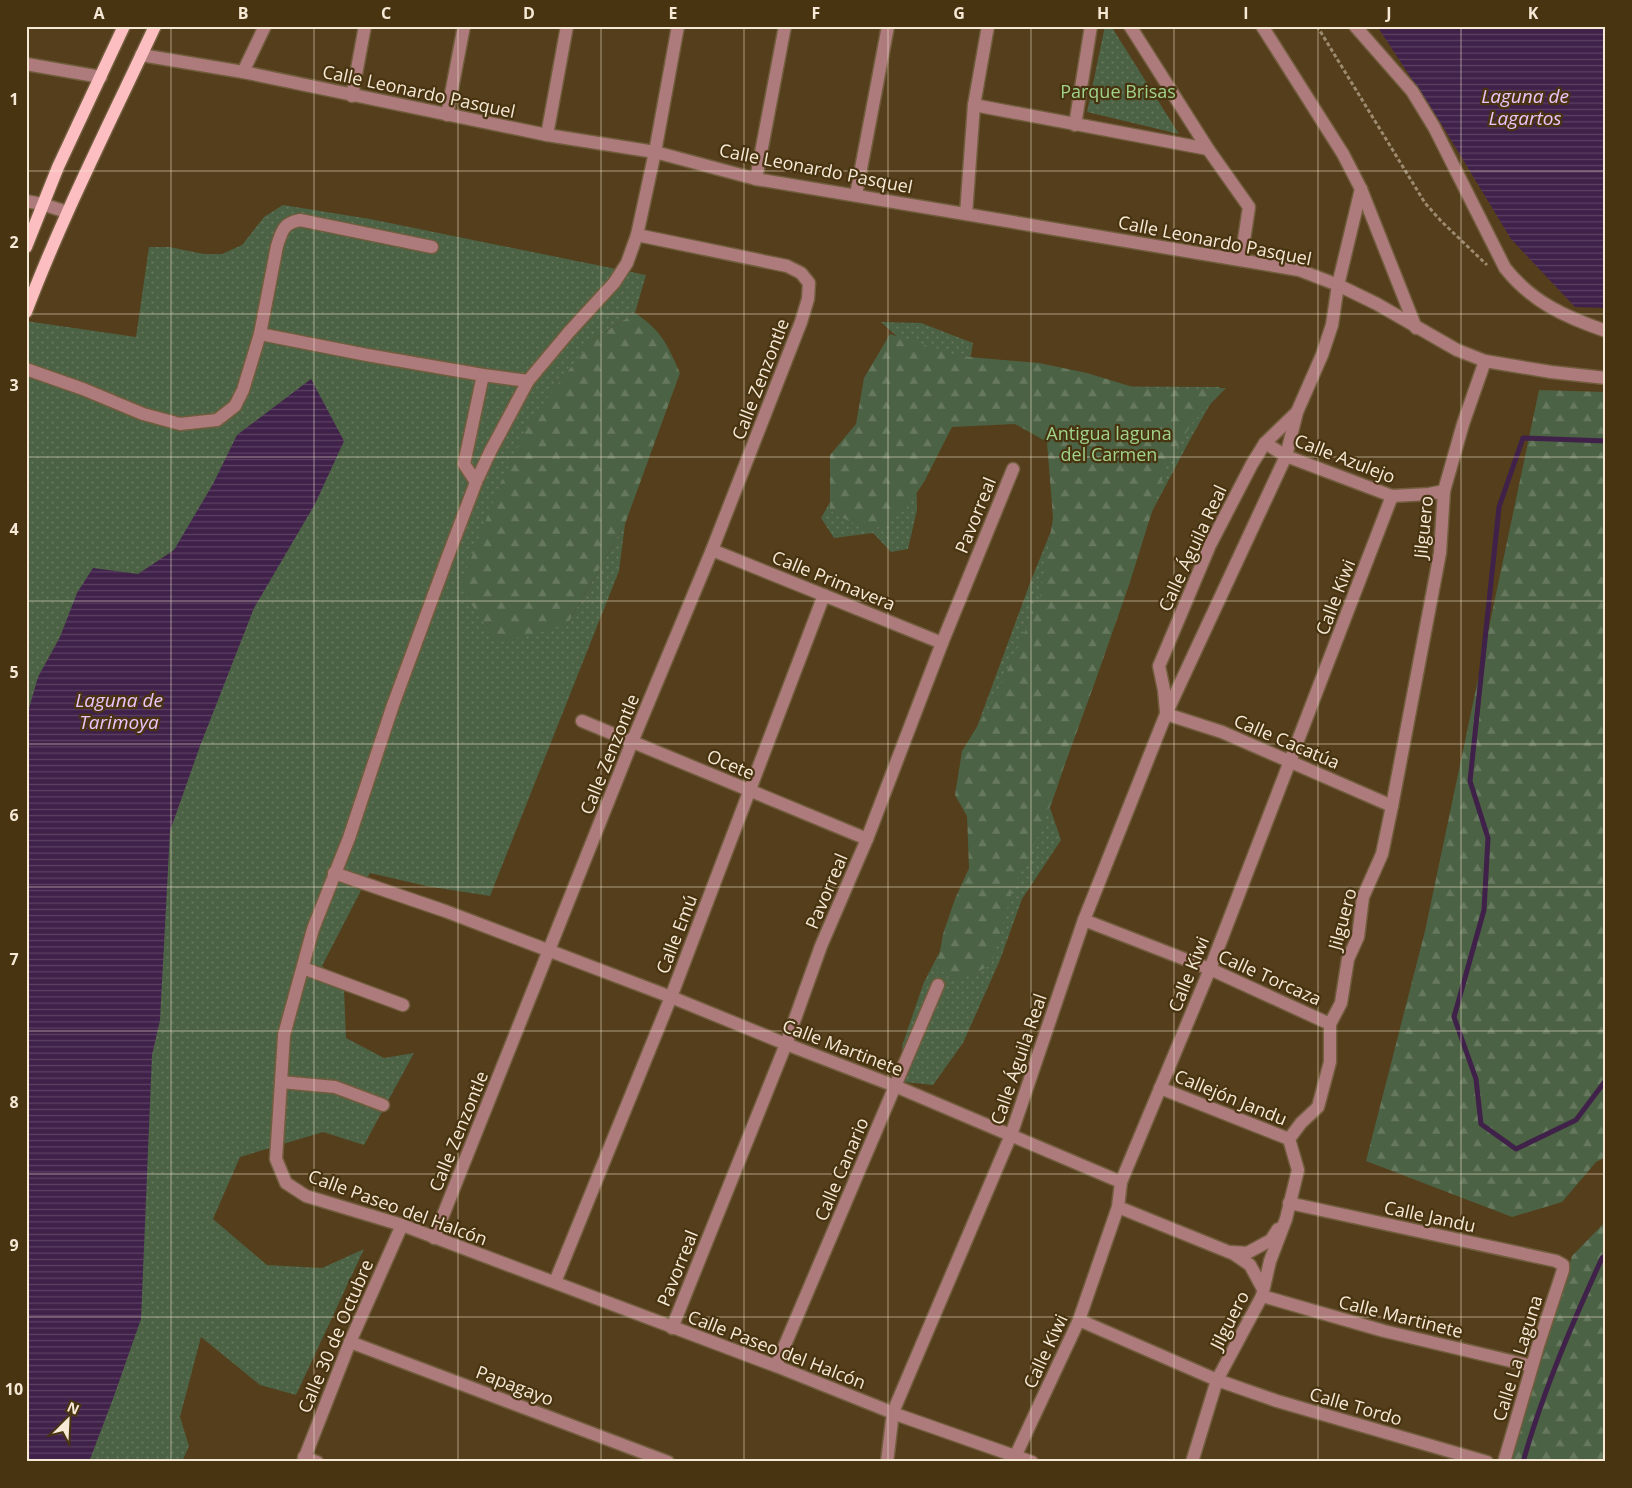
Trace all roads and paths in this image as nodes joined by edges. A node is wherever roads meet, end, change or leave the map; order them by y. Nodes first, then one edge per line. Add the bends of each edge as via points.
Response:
1 (124, 26) edge
2 (155, 26) edge
3 (265, 26) edge
4 (365, 26) edge
5 (464, 26) edge
6 (567, 26) edge
7 (678, 26) edge
8 (785, 26) edge
9 (888, 26) edge
10 (988, 26) edge
11 (1091, 26) edge
12 (1130, 26) edge
13 (1262, 26) edge
14 (1317, 26) edge
15 (1355, 26) edge
16 (141, 55) junction
17 (26, 64) edge
18 (243, 72) junction
19 (101, 77) junction
20 (352, 96) junction
21 (974, 105) junction
22 (447, 115) junction
23 (1075, 125) junction
24 (547, 135) junction
25 (1208, 149) junction
26 (655, 152) junction
27 (756, 178) junction
28 (1361, 189) junction
29 (856, 195) junction
30 (26, 200) edge
31 (42, 204) junction
32 (67, 212) junction
33 (966, 214) junction
34 (637, 235) junction
35 (26, 247) edge
36 (432, 247) dead end
37 (1241, 260) junction
38 (1488, 267) dead end
39 (1338, 285) junction
40 (26, 312) edge
41 (1416, 328) junction
42 (1606, 331) edge
43 (260, 334) junction
44 (1485, 361) junction
45 (26, 369) edge
46 (483, 375) junction
47 (1606, 378) edge
48 (528, 380) junction
49 (1297, 412) junction
50 (1265, 443) junction
51 (1286, 456) junction
52 (1013, 469) dead end
53 (476, 482) junction
54 (1444, 490) junction
55 (1392, 496) junction
56 (712, 550) junction
57 (824, 595) junction
58 (942, 642) junction
59 (1166, 714) junction
60 (582, 721) dead end
61 (632, 742) junction
62 (1290, 761) junction
63 (750, 790) junction
64 (1392, 806) junction
65 (867, 839) junction
66 (334, 874) junction
67 (1084, 920) junction
68 (550, 951) junction
69 (302, 968) junction
70 (1210, 969) junction
71 (938, 985) dead end
72 (671, 997) junction
73 (403, 1005) dead end
74 (1330, 1024) junction
75 (786, 1044) junction
76 (281, 1082) junction
77 (895, 1086) junction
78 (1160, 1088) junction
79 (383, 1105) dead end
80 (1010, 1135) junction
81 (1289, 1139) junction
82 (1121, 1182) junction
83 (1289, 1203) junction
84 (1118, 1206) junction
85 (1286, 1219) junction
86 (402, 1225) junction
87 (434, 1238) junction
88 (1227, 1251) junction
89 (1563, 1265) joint
90 (556, 1282) junction
91 (1263, 1293) junction
92 (1079, 1320) junction
93 (672, 1328) junction
94 (350, 1342) junction
95 (776, 1366) junction
96 (1532, 1366) junction
97 (1217, 1380) junction
98 (893, 1412) junction
99 (1014, 1458) edge
100 (303, 1459) edge
101 (316, 1462) edge
102 (668, 1462) edge
103 (887, 1462) edge
104 (1032, 1462) edge
105 (1192, 1462) edge
106 (1487, 1462) edge
107 (1504, 1462) edge

1 - 19 main road
2 - 16 main road
3 - 18 street
4 - 20 street
5 - 22 street
6 - 24 street
7 - 26 street
8 - 27 street
9 - 29 street
10 - 21 street
11 - 23 street
12 - 25 street
13 - 28 street via 1343,154
14 - 38 path via 1425,203
15 - 42 street via 1412,91 1434,127 1505,268 1518,284 1540,302
16 - 18 street, Calle Leonardo Pasquel
16 - 32 main road
17 - 19 street
18 - 20 street, Calle Leonardo Pasquel
19 - 31 main road
20 - 22 street, Calle Leonardo Pasquel
21 - 23 street
21 - 33 street
22 - 24 street, Calle Leonardo Pasquel
23 - 25 street
24 - 26 street, Calle Leonardo Pasquel
25 - 37 street via 1249,207
26 - 27 street, Calle Leonardo Pasquel
26 - 34 street
27 - 29 street, Calle Leonardo Pasquel
28 - 39 street, Calle Águila Real
28 - 41 street
29 - 33 street, Calle Leonardo Pasquel
30 - 31 street
31 - 32 street
31 - 35 main road
32 - 40 main road
33 - 37 street, Calle Leonardo Pasquel
34 - 48 street via 627,263 614,283
34 - 56 street, Calle Zenzontle via 787,266 801,273 809,283 801,322
36 - 43 street via 300,220 289,222 281,232 277,246
37 - 39 street, Calle Leonardo Pasquel via 1299,270
39 - 41 street, Calle Leonardo Pasquel
39 - 49 street, Calle Águila Real via 1332,325
41 - 44 street, Calle Leonardo Pasquel
43 - 45 street via 243,390 235,406 217,420 180,424 143,414
43 - 46 street
44 - 47 street, Calle Leonardo Pasquel
44 - 54 street, Jilguero
46 - 48 street
46 - 53 street via 464,464
48 - 53 street
49 - 50 street, Calle Águila Real
49 - 51 street, Calle Águila Real
50 - 51 street, Calle Azulejo
50 - 59 street, Calle Águila Real via 1210,546 1159,666
51 - 55 street, Calle Azulejo
51 - 59 street, Calle Águila Real
52 - 58 street, Pavorreal
53 - 66 street
54 - 55 street, Calle Azulejo
54 - 64 street, Jilguero via 1440,553
55 - 62 street, Calle Kiwi
56 - 57 street, Calle Primavera
56 - 61 street, Calle Zenzontle
57 - 58 street, Calle Primavera
57 - 63 street, Calle Emú
58 - 65 street, Pavorreal
59 - 62 street, Calle Cacatúa via 1222,732
59 - 67 street, Calle Águila Real
60 - 61 street, Ocete
61 - 63 street, Ocete
61 - 68 street, Calle Zenzontle
62 - 64 street, Calle Cacatúa
62 - 70 street, Calle Kiwi
63 - 65 street, Ocete
63 - 72 street, Calle Emú
64 - 74 street, Jilguero via 1382,854 1364,897 1358,937 1348,959 1342,1003
65 - 75 street, Pavorreal via 821,946
66 - 68 street, Calle Martinete
66 - 69 street
67 - 70 street, Calle Torcaza
67 - 80 street, Calle Águila Real
68 - 72 street, Calle Martinete
68 - 87 street, Calle Zenzontle
69 - 73 street
69 - 76 street via 284,1035
70 - 74 street, Calle Torcaza
70 - 78 street, Calle Kiwi
71 - 77 street, Calle Canario
72 - 75 street, Calle Martinete
72 - 90 street, Calle Emú
74 - 81 street, Jilguero via 1330,1062 1318,1107 1300,1123
75 - 77 street, Calle Martinete
75 - 93 street, Pavorreal
76 - 79 street via 334,1087
76 - 86 street, Calle Paseo del Halcón via 276,1159 286,1183 306,1196
77 - 80 street, Calle Martinete
77 - 95 street, Calle Canario
78 - 81 street, Callejón Jandu
78 - 82 street, Calle Kiwi
80 - 82 street, Calle Martinete
80 - 98 street, Calle Águila Real
81 - 83 street, Jilguero via 1298,1170
82 - 84 street, Calle Kiwi
83 - 85 street, Jilguero
83 - 89 street, Calle Jandu
84 - 88 street
84 - 92 street, Calle Kiwi
85 - 88 street via 1271,1240 1247,1253
85 - 91 street, Jilguero via 1270,1261
86 - 87 street, Calle Paseo del Halcón
86 - 94 street, Calle 30 de Octubre
87 - 90 street, Calle Paseo del Halcón
88 - 91 street via 1250,1265
89 - 96 street, Calle La Laguna
90 - 93 street, Calle Paseo del Halcón
91 - 96 street, Calle Martinete via 1384,1331
91 - 97 street, Jilguero
92 - 97 street, Calle Tordo
92 - 99 street, Calle Kiwi
93 - 95 street, Calle Paseo del Halcón
94 - 100 street, Calle 30 de Octubre
94 - 102 street, Papagayo
95 - 98 street, Calle Paseo del Halcón
96 - 107 street, Calle La Laguna
97 - 105 street, Jilguero
97 - 106 street, Calle Tordo via 1277,1401
98 - 99 street, Calle Paseo del Halcón
98 - 103 street, Calle Águila Real
99 - 104 street, Calle Paseo del Halcón
100 - 101 street

